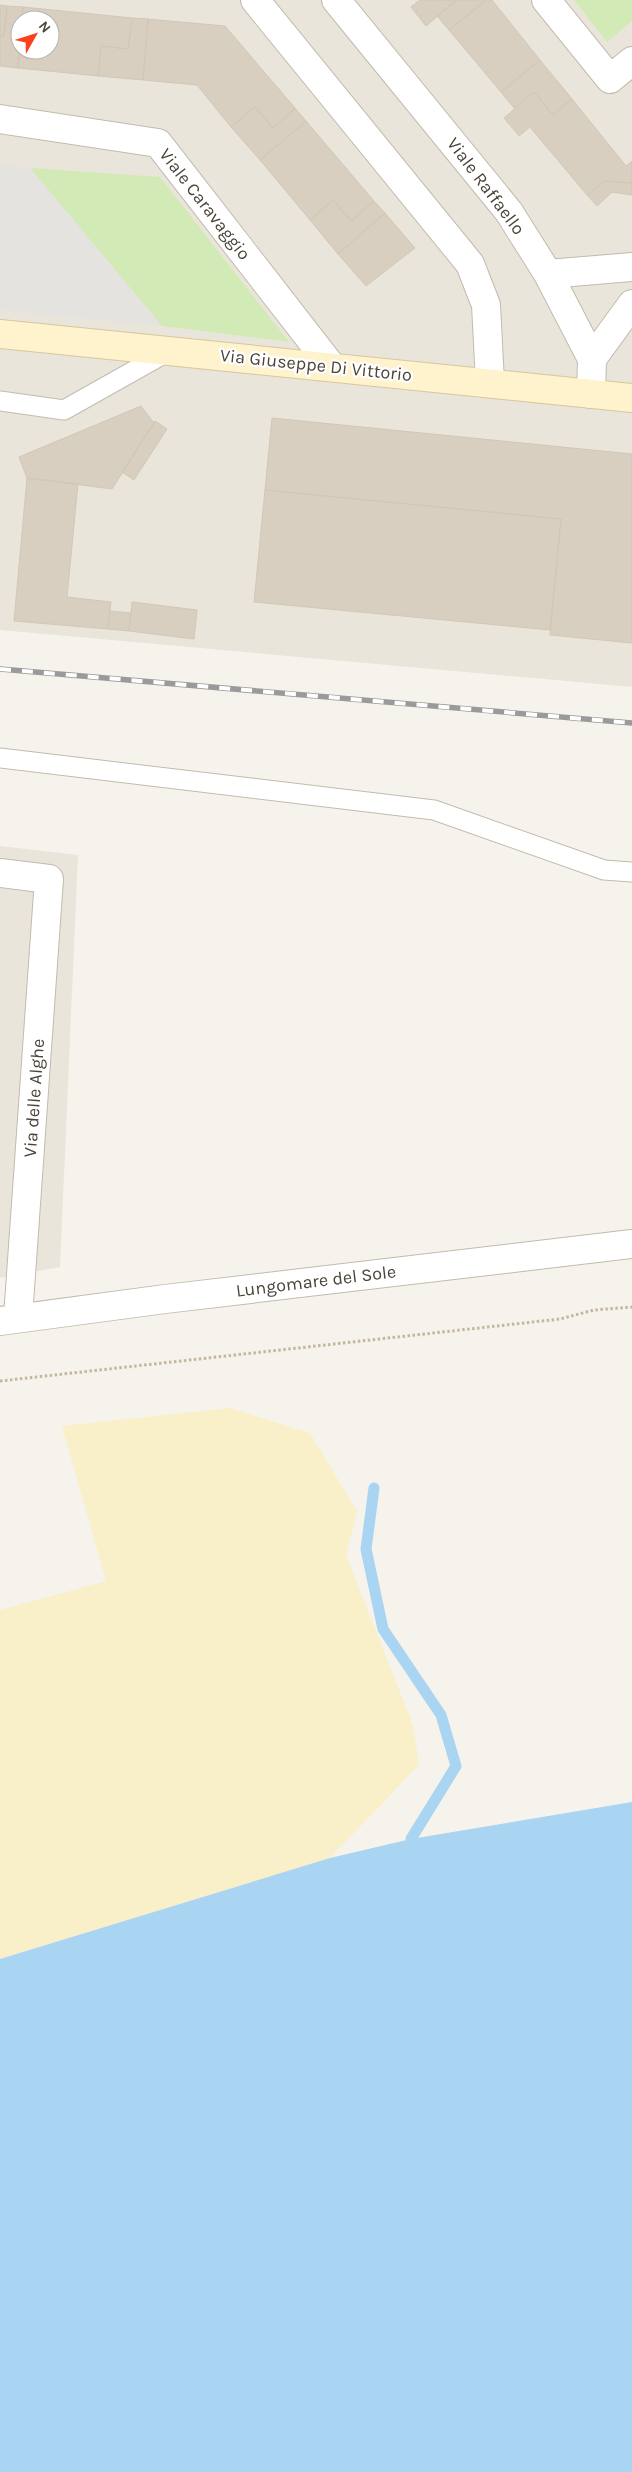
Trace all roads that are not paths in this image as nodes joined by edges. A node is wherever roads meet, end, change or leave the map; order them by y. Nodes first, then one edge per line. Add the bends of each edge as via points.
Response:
1 (255, 0) edge
2 (336, 0) edge
3 (546, 0) edge
4 (632, 62) edge
5 (0, 119) edge
6 (632, 267) edge
7 (548, 274) junction
8 (632, 304) edge
9 (0, 334) edge
10 (169, 351) junction
11 (592, 359) junction
12 (332, 367) junction
13 (490, 382) junction
14 (591, 394) junction
15 (632, 398) edge
16 (0, 400) edge
17 (0, 758) edge
18 (632, 872) edge
19 (0, 873) edge
20 (632, 1244) edge
21 (9, 1319) edge

1 - 13 street via 470,264 486,305
2 - 7 street, Viale Raffaello via 510,212
3 - 4 street via 610,79
5 - 12 street, Viale Caravaggio via 158,143
6 - 7 street
7 - 11 street, Viale Raffaello
8 - 11 street
9 - 10 main road, Via Giuseppe Di Vittorio
10 - 12 main road, Via Giuseppe Di Vittorio
10 - 16 lane via 64,410
11 - 14 street, Viale Raffaello
12 - 13 main road, Via Giuseppe Di Vittorio
13 - 14 main road, Via Giuseppe Di Vittorio
14 - 15 main road, Via Giuseppe Di Vittorio
17 - 18 lane via 434,810 604,870
19 - 21 street, Via delle Alghe via 50,880
20 - 21 street, Lungomare del Sole

